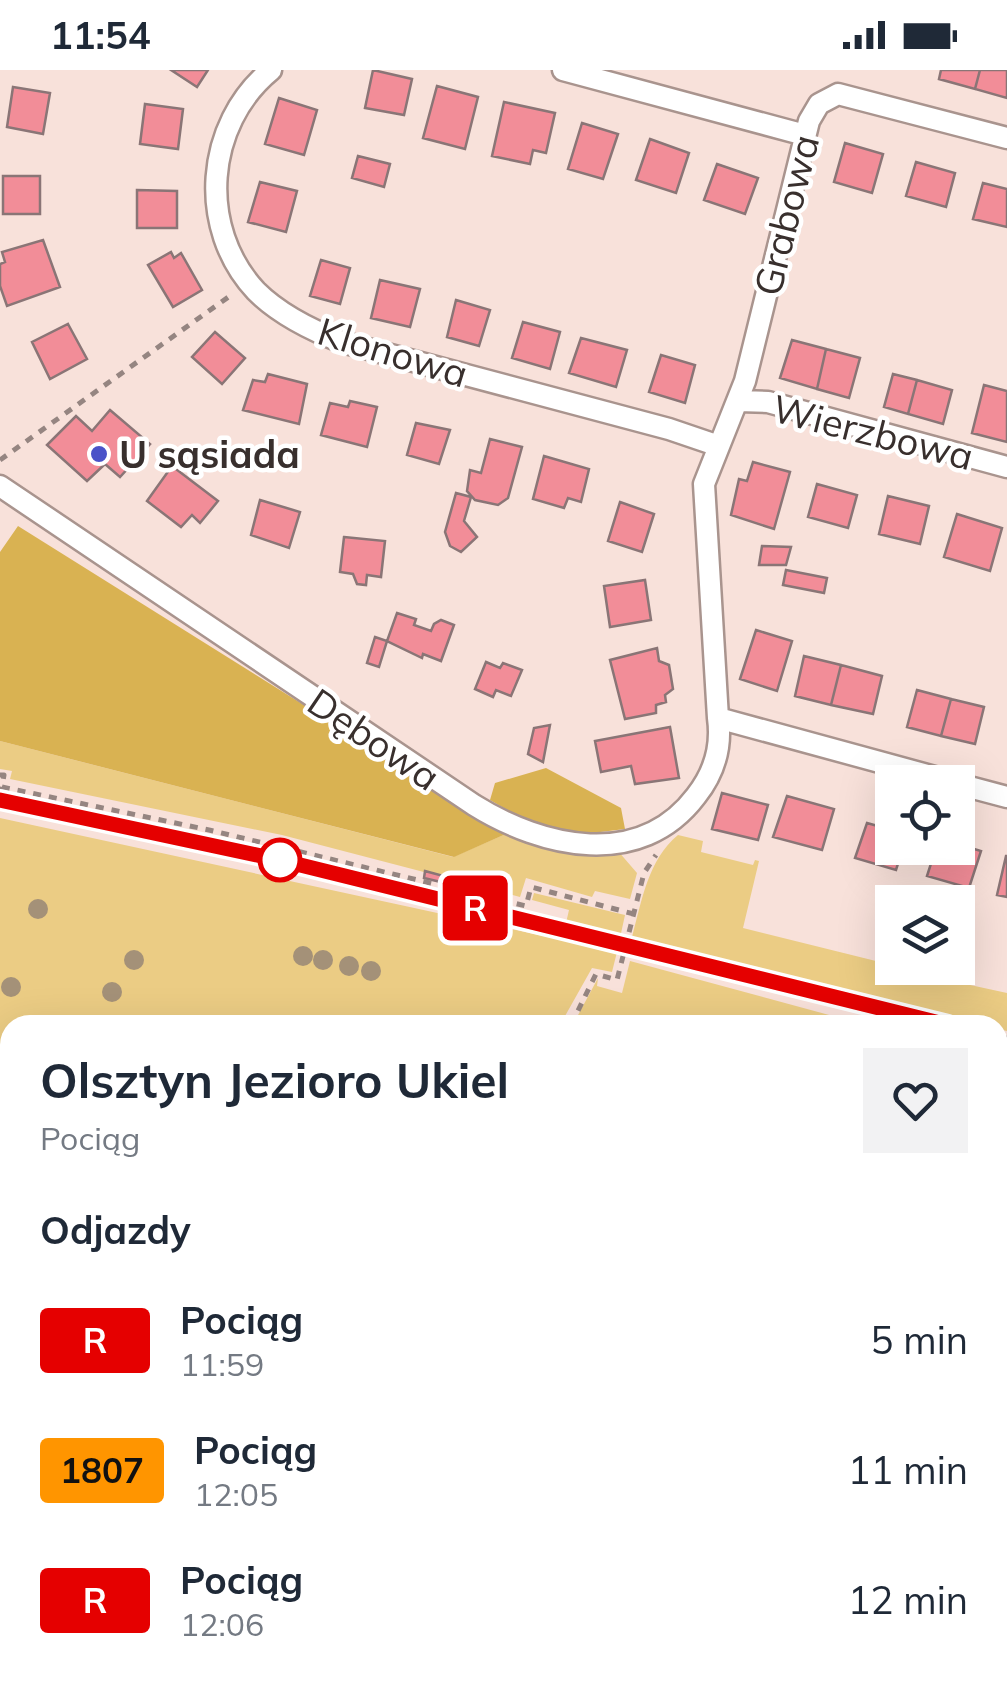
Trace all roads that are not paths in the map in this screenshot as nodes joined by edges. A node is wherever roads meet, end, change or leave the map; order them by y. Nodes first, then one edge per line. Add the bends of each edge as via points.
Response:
1 (271, 70) edge
2 (563, 70) edge
3 (805, 134) junction
4 (1007, 138) edge
5 (738, 402) junction
6 (719, 446) junction
7 (1007, 467) edge
8 (0, 486) edge
9 (718, 718) junction
10 (889, 765) edge
11 (975, 789) edge
12 (1007, 798) edge

1 - 6 street, Klonowa via 232,117 216,172 220,226 249,282 278,310 342,342
2 - 3 street
3 - 4 street, Grabowa via 814,109 838,94
3 - 5 street, Grabowa
5 - 6 street, Grabowa
5 - 7 street, Wierzbowa via 768,402
6 - 9 street, Dębowa via 704,484
8 - 9 street, Dębowa via 474,805 534,836 596,844 660,832 709,776 721,740
9 - 10 street
11 - 12 street

